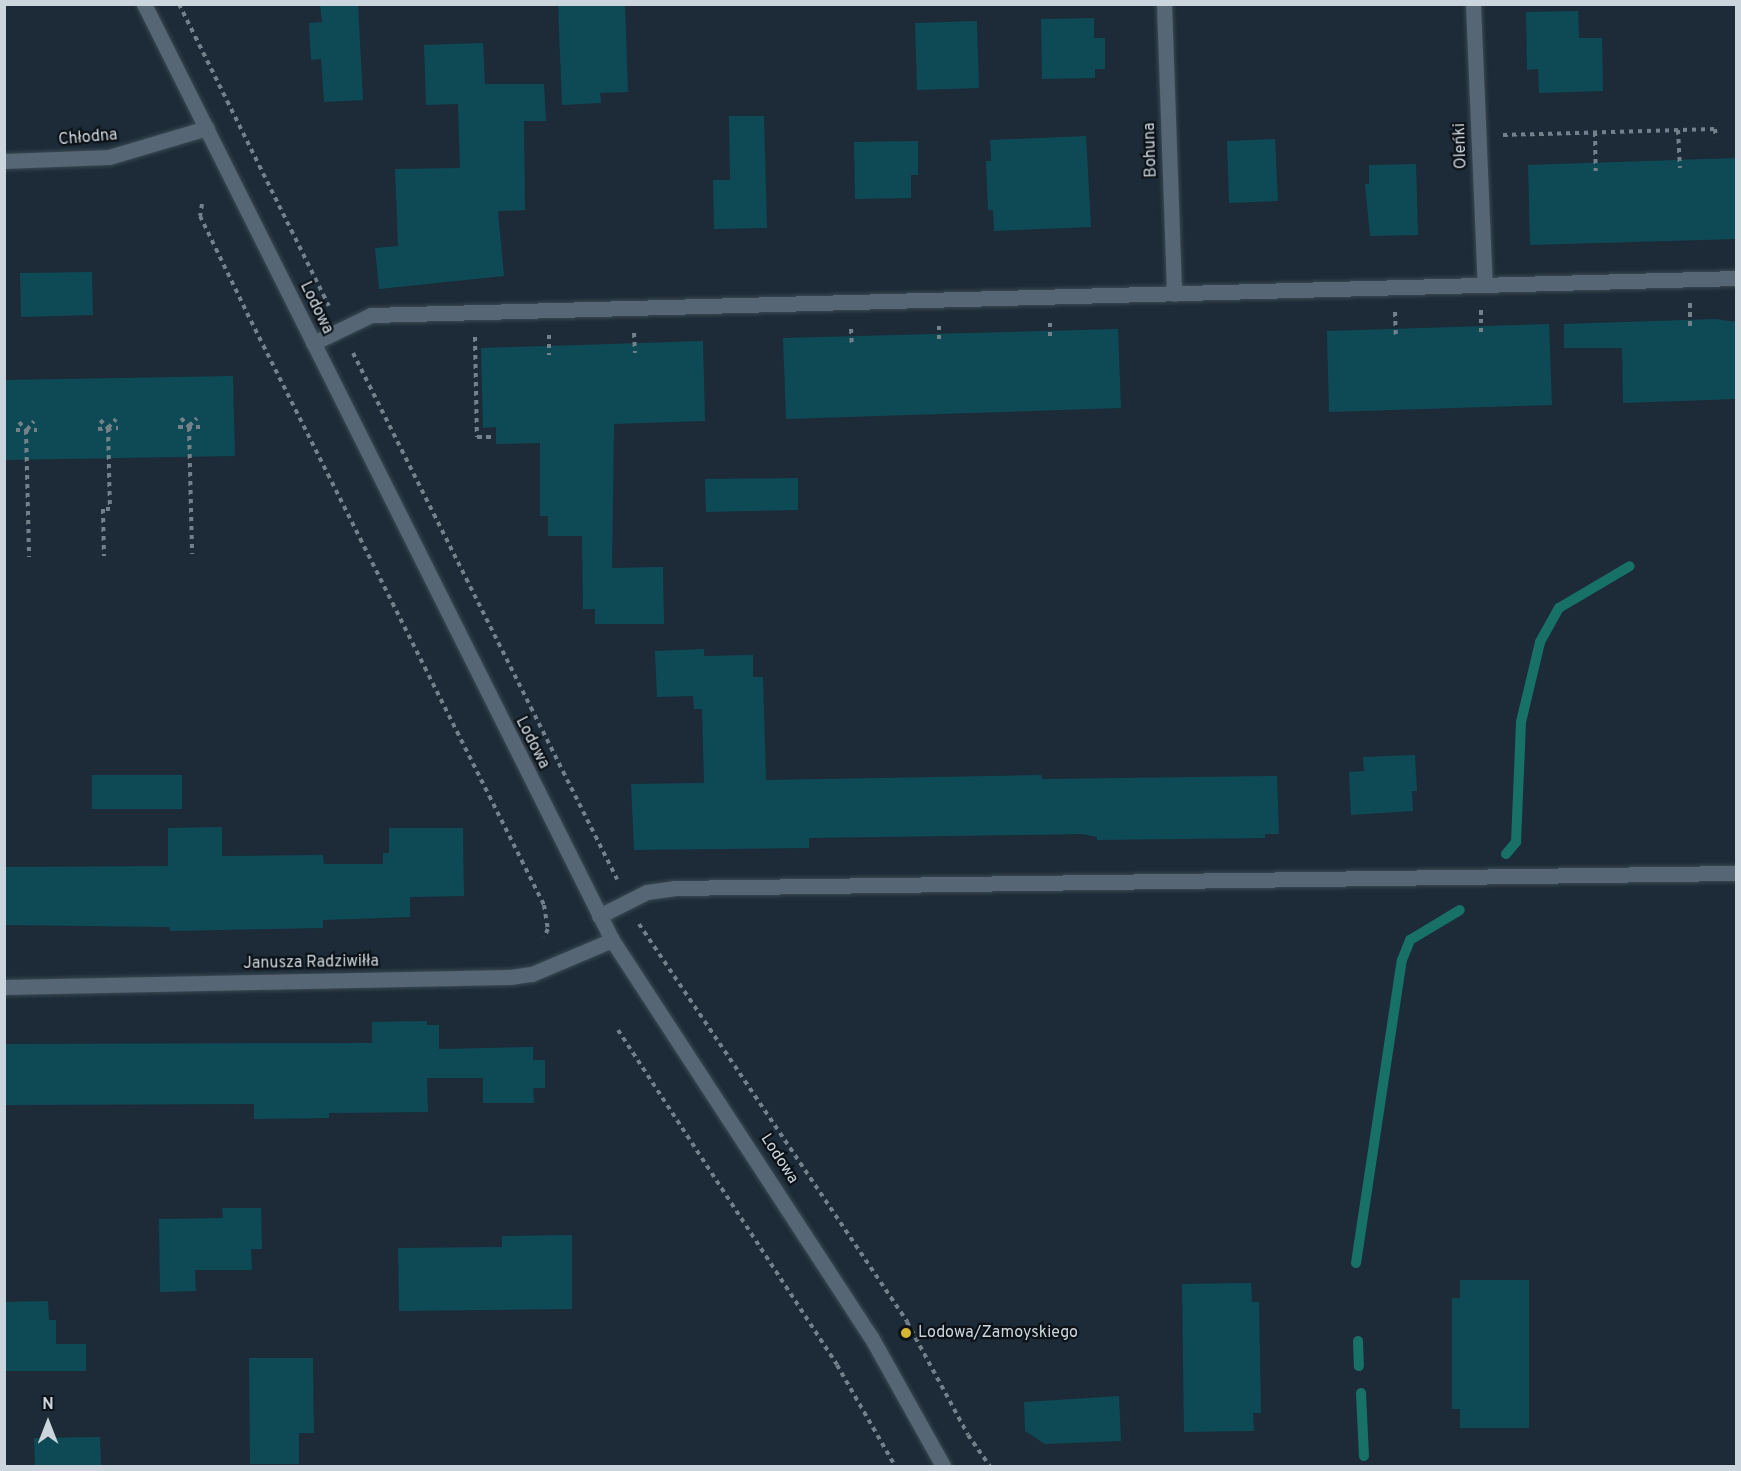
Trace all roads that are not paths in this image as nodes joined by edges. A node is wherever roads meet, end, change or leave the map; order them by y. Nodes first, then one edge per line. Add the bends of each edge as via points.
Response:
1 (144, 4) edge
2 (1164, 4) edge
3 (1473, 4) edge
4 (207, 128) junction
5 (4, 161) edge
6 (1737, 278) edge
7 (1485, 285) junction
8 (1174, 294) junction
9 (313, 343) junction
10 (1737, 873) edge
11 (599, 915) junction
12 (612, 940) junction
13 (4, 987) edge
14 (943, 1467) edge

1 - 4 street, Lodowa
2 - 8 street, Bohuna
3 - 7 street, Oleńki
4 - 5 street, Chłodna via 109,157
4 - 9 street, Lodowa
6 - 7 street
7 - 8 street
8 - 9 street via 371,315
9 - 11 street, Lodowa
10 - 11 street via 674,888 647,892
11 - 12 street, Lodowa
12 - 13 street, Janusza Radziwiłła via 532,974 510,977
12 - 14 street, Lodowa via 864,1327

